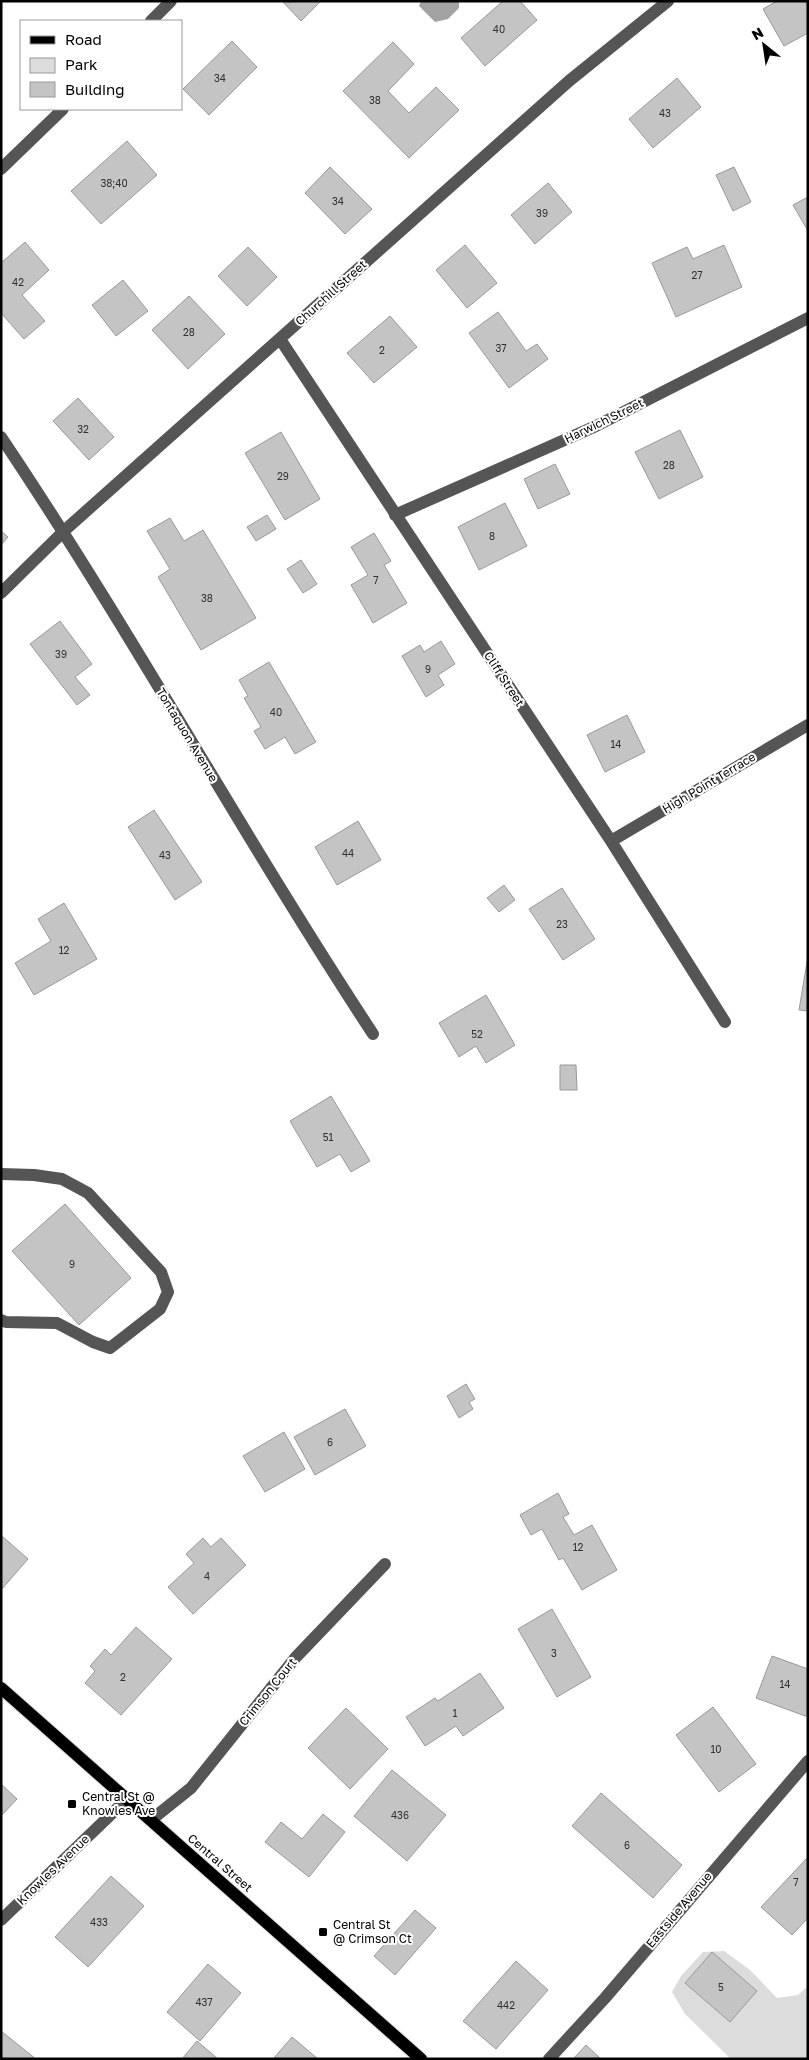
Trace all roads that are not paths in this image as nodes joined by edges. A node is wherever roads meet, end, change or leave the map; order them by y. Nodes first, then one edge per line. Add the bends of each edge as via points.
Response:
1 (171, 1) edge
2 (668, 1) edge
3 (152, 20) edge
4 (62, 110) edge
5 (1, 169) edge
6 (808, 318) edge
7 (280, 339) junction
8 (1, 437) edge
9 (396, 515) junction
10 (64, 531) junction
11 (1, 593) edge
12 (808, 725) edge
13 (611, 841) junction
14 (725, 1022) dead end
15 (373, 1034) dead end
16 (1, 1174) edge
17 (1, 1320) edge
18 (385, 1564) dead end
19 (1, 1688) edge
20 (808, 1761) edge
21 (127, 1799) junction
22 (151, 1820) junction
23 (1, 1920) edge
24 (421, 2059) edge
25 (549, 2059) edge

1 - 3 street
2 - 7 street, Churchill Street via 568,81
4 - 5 street
6 - 9 street, Harwich Street via 596,426
7 - 9 street, Cliff Street
7 - 10 street, Churchill Street
8 - 10 street, Tontaquon Avenue
9 - 13 street, Cliff Street
10 - 11 street, Churchill Street
10 - 15 street, Tontaquon Avenue via 314,944
12 - 13 street, High Point Terrace
13 - 14 street, Cliff Street
16 - 17 street via 34,1174 62,1179 88,1193 161,1272 168,1292 160,1309 110,1348 57,1323
18 - 22 street, Crimson Court via 296,1657 191,1788
19 - 21 main road, Central Street
20 - 25 street, Eastside Avenue
21 - 22 main road, Central Street
21 - 23 street, Knowles Avenue
22 - 24 main road, Central Street

